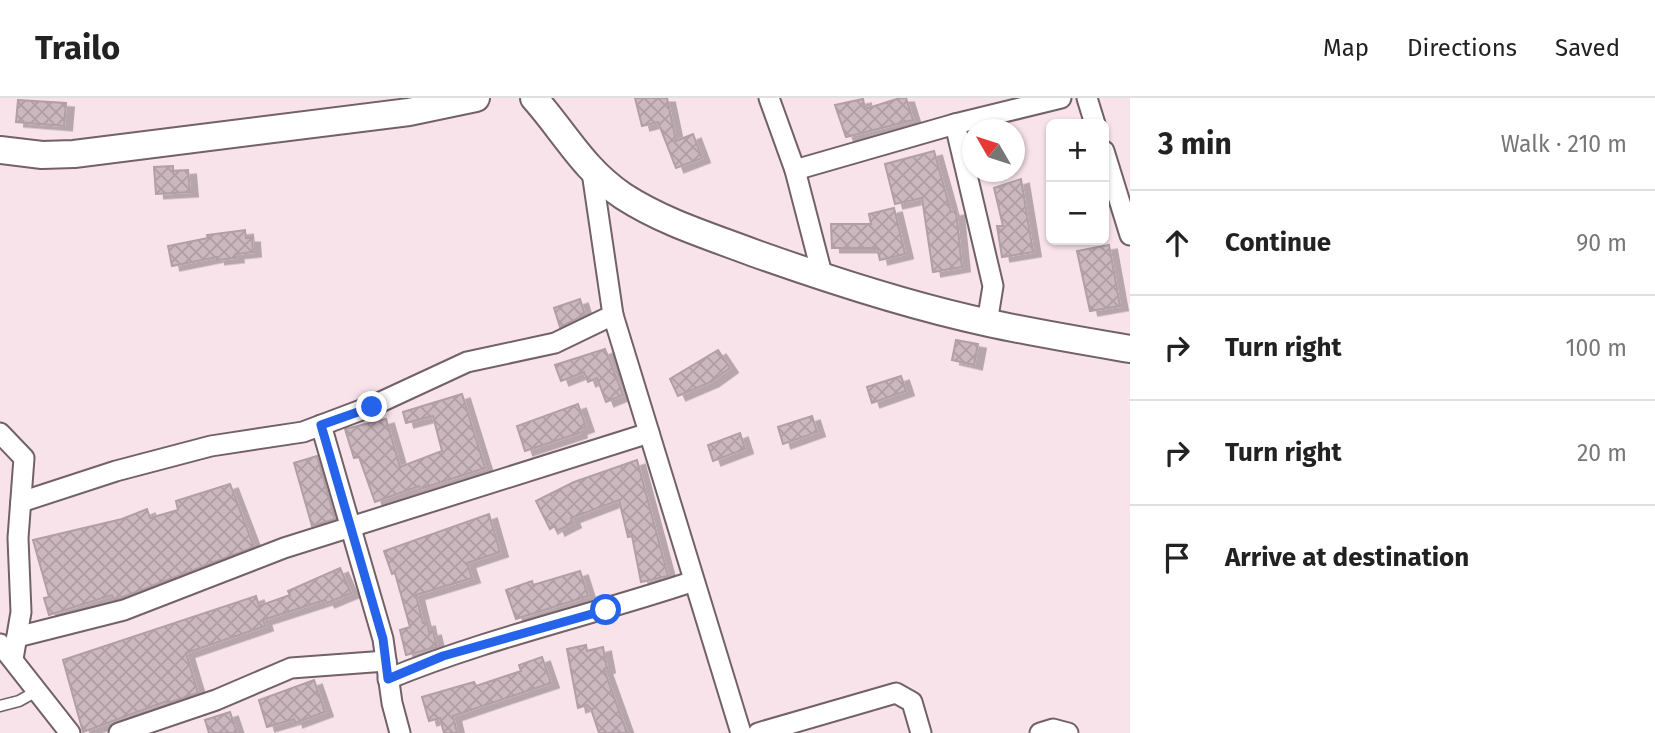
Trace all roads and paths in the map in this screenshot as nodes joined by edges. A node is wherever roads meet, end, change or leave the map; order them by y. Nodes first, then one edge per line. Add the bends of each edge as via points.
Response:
1 (476, 98) edge
2 (534, 98) edge
3 (769, 98) edge
4 (1061, 98) edge
5 (1087, 98) edge
6 (1093, 119) edge
7 (955, 124) junction
8 (0, 150) edge
9 (1109, 167) edge
10 (795, 170) junction
11 (592, 172) junction
12 (1130, 234) edge
13 (823, 278) junction
14 (613, 315) junction
15 (986, 323) junction
16 (1130, 349) edge
17 (321, 425) junction
18 (0, 433) edge
19 (649, 433) junction
20 (21, 502) junction
21 (351, 529) junction
22 (694, 581) junction
23 (8, 640) edge
24 (387, 670) junction
25 (37, 691) junction
26 (0, 706) edge
27 (398, 728) edge
28 (70, 733) edge
29 (119, 733) edge
30 (379, 733) edge
31 (741, 733) edge
32 (758, 733) edge
33 (921, 733) edge
34 (1040, 733) edge
35 (1069, 733) edge

1 - 8 street via 409,112 74,154
2 - 11 street
3 - 10 street
4 - 7 street
5 - 6 street
7 - 10 street
7 - 15 street via 992,286
9 - 12 street
10 - 13 street
11 - 13 street via 668,222
11 - 14 street
13 - 15 street
14 - 17 street via 555,343 467,362 372,407
14 - 19 street
15 - 16 street
17 - 20 street via 303,432 211,446
17 - 21 street
18 - 20 street via 24,458
19 - 21 street
19 - 22 street
20 - 23 street via 21,612
21 - 23 street via 284,548 124,610
21 - 24 street via 383,639
22 - 24 street
22 - 31 street
23 - 25 street via 13,660
24 - 27 street
24 - 29 street via 290,668 216,700
25 - 26 lane
25 - 28 street
27 - 30 street
32 - 33 street via 896,693 912,702
34 - 35 street via 1053,729

